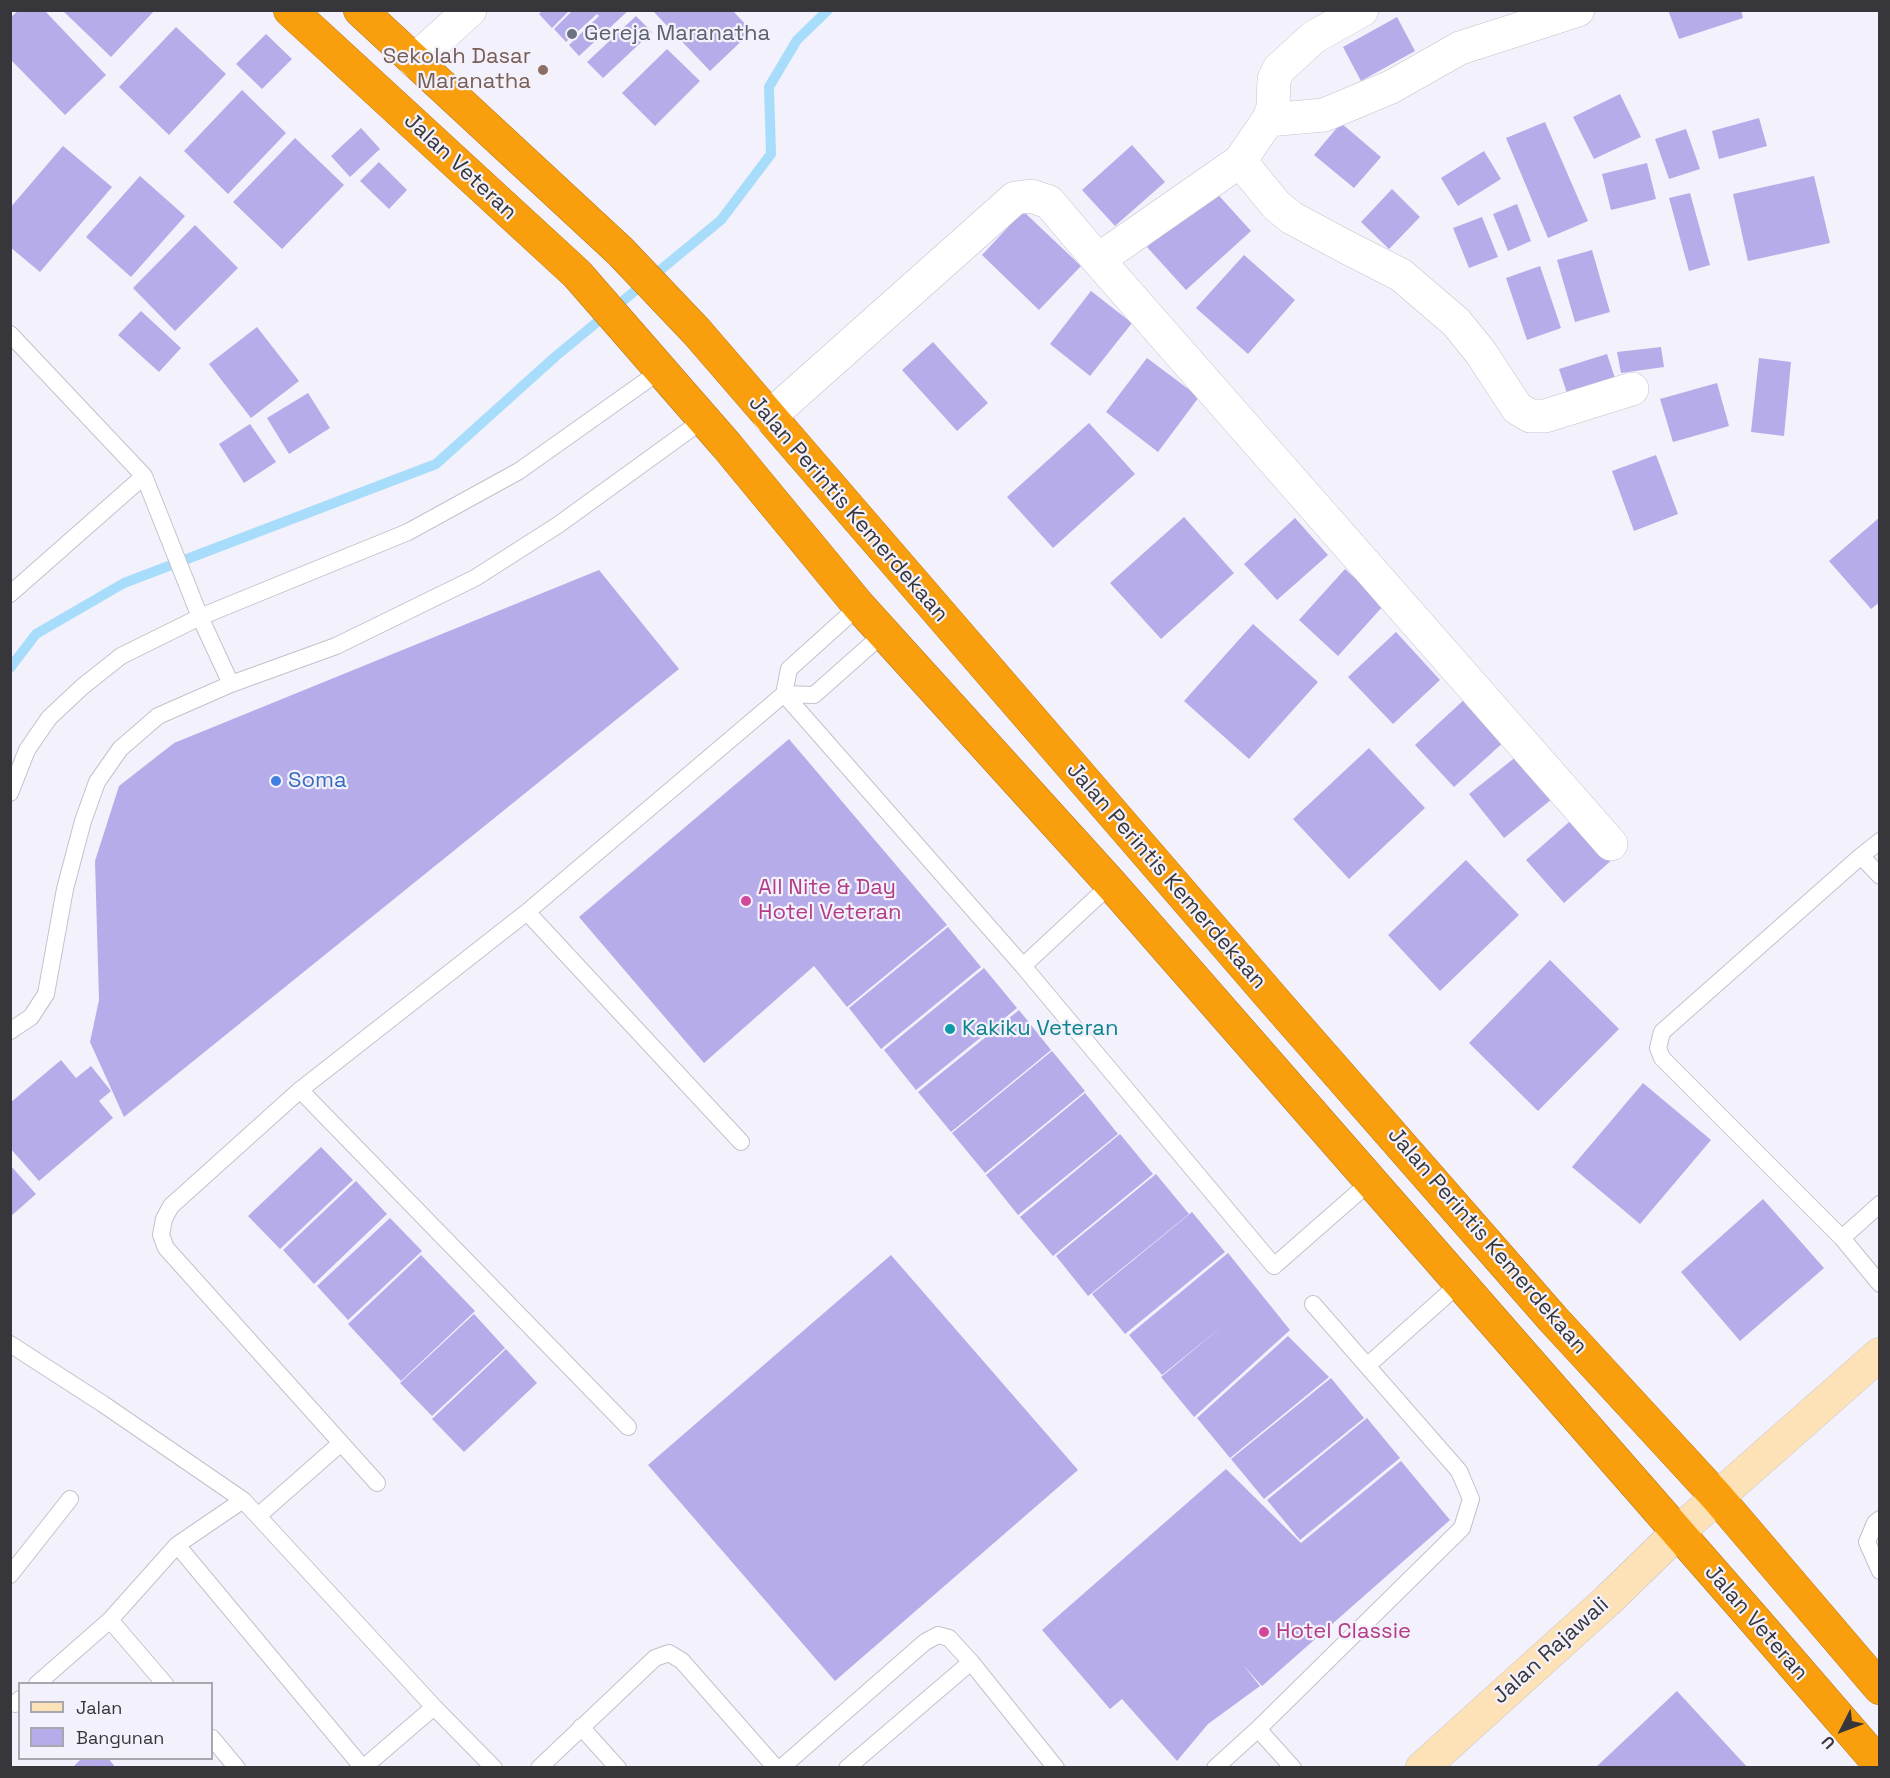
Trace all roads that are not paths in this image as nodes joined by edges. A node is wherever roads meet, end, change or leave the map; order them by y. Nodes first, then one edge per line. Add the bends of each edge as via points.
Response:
1 (290, 10) edge
2 (360, 10) edge
3 (470, 10) edge
4 (1362, 10) edge
5 (1578, 10) edge
6 (414, 61) junction
7 (1268, 120) junction
8 (1240, 161) junction
9 (620, 251) joint
10 (1098, 260) junction
11 (10, 334) edge
12 (658, 368) junction
13 (1632, 389) dead end
14 (769, 417) junction
15 (703, 420) junction
16 (731, 451) junction
17 (144, 476) junction
18 (10, 594) edge
19 (860, 606) junction
20 (200, 617) junction
21 (884, 633) junction
22 (231, 684) junction
23 (784, 694) junction
24 (10, 793) edge
25 (1880, 841) edge
26 (1611, 844) dead end
27 (1862, 856) junction
28 (1880, 876) edge
29 (1111, 884) junction
30 (527, 912) junction
31 (1023, 966) junction
32 (10, 1031) edge
33 (300, 1090) junction
34 (741, 1142) dead end
35 (1371, 1181) junction
36 (1880, 1204) edge
37 (1842, 1238) junction
38 (1460, 1283) junction
39 (1880, 1284) edge
40 (1313, 1304) dead end
41 (10, 1344) edge
42 (1880, 1354) edge
43 (1367, 1366) junction
44 (628, 1427) dead end
45 (342, 1443) junction
46 (377, 1483) dead end
47 (1717, 1497) junction
48 (70, 1498) dead end
49 (243, 1500) junction
50 (258, 1516) junction
51 (1880, 1519) edge
52 (1679, 1533) junction
53 (177, 1545) junction
54 (1880, 1570) edge
55 (10, 1575) edge
56 (110, 1620) junction
57 (971, 1662) junction
58 (39, 1682) edge
59 (164, 1682) edge
60 (1880, 1688) edge
61 (434, 1707) junction
62 (581, 1728) junction
63 (1258, 1729) junction
64 (213, 1739) edge
65 (1880, 1765) edge
66 (237, 1767) edge
67 (363, 1767) edge
68 (495, 1767) edge
69 (539, 1767) edge
70 (618, 1767) edge
71 (776, 1767) edge
72 (782, 1767) edge
73 (847, 1767) edge
74 (1056, 1767) edge
75 (1215, 1767) edge
76 (1293, 1767) edge
77 (1422, 1767) edge

1 - 12 highway, Jalan Veteran via 577,274
2 - 6 highway, Jalan Veteran
3 - 6 street
4 - 7 street via 1314,37 1280,69 1274,79 1273,108
5 - 7 street via 1460,48 1391,87 1324,115
6 - 9 highway, Jalan Veteran
7 - 8 street
8 - 10 street
8 - 13 street via 1276,206 1292,218 1401,274 1456,322 1517,408 1530,416 1545,416
9 - 14 highway, Jalan Perintis Kemerdekaan via 697,332
10 - 14 street via 1049,202 1031,196 1016,198
10 - 26 street
11 - 17 lane
12 - 15 highway, Jalan Veteran
12 - 20 lane via 519,471 408,532
14 - 16 highway
14 - 47 highway, Jalan Perintis Kemerdekaan via 1278,1006 1553,1319
15 - 16 highway, Jalan Veteran
15 - 22 lane via 558,525 475,578 336,646
16 - 19 highway, Jalan Veteran
17 - 18 lane
17 - 20 lane
19 - 21 highway, Jalan Veteran
19 - 23 lane via 789,669
20 - 22 lane
20 - 24 lane via 121,656 82,687 49,718 27,750
21 - 23 lane via 814,695
21 - 29 highway, Jalan Veteran
22 - 32 lane via 158,716 120,749 97,782 65,890 46,994 31,1017
23 - 30 lane
23 - 31 lane
25 - 27 lane
27 - 28 lane
27 - 37 lane via 1662,1032 1658,1048 1662,1058
29 - 31 lane
29 - 35 highway, Jalan Veteran
30 - 33 lane
30 - 34 lane
31 - 35 lane via 1274,1266
33 - 44 lane
33 - 45 lane via 171,1206 161,1235 166,1248
35 - 38 highway, Jalan Veteran
36 - 37 lane
37 - 39 lane
38 - 43 lane
38 - 52 highway, Jalan Veteran
40 - 43 lane
41 - 49 lane
42 - 47 street, Jalan Rajawali
43 - 63 lane via 1459,1471 1471,1499 1462,1528
45 - 46 lane
45 - 50 lane
47 - 52 street, Jalan Rajawali
47 - 60 highway
48 - 55 lane
49 - 50 lane
49 - 53 lane
50 - 61 lane
51 - 54 lane via 1867,1542
52 - 65 highway, Jalan Veteran
52 - 77 street, Jalan Rajawali
53 - 56 lane
53 - 67 lane
56 - 58 lane
56 - 59 lane
57 - 72 lane via 949,1638 938,1635 925,1642
57 - 73 lane
57 - 74 lane
61 - 67 lane
61 - 68 lane
62 - 69 lane
62 - 70 lane
62 - 71 lane via 655,1658 669,1653 682,1661
63 - 75 lane
63 - 76 lane
64 - 66 lane

